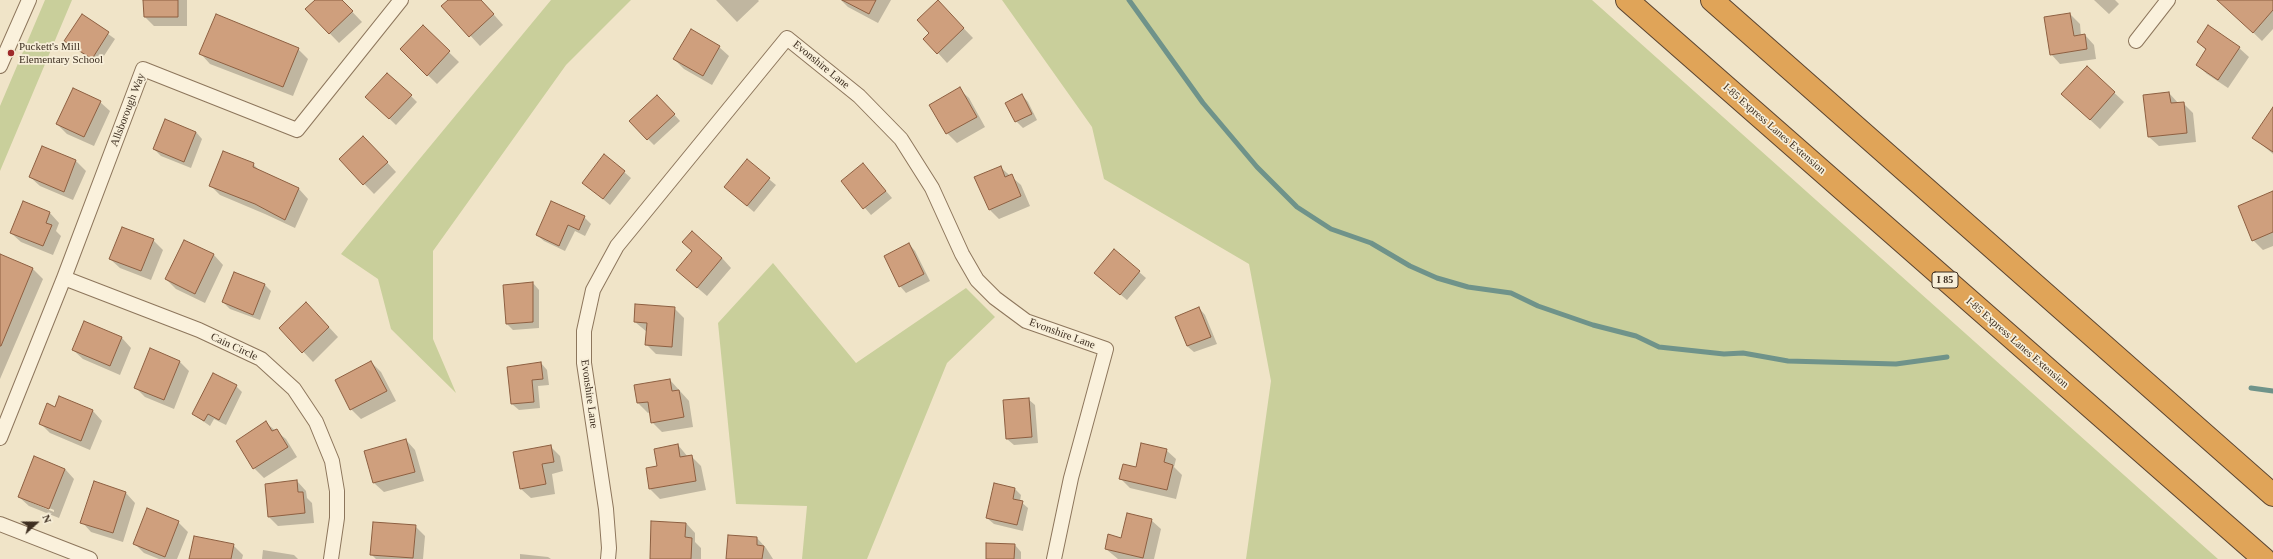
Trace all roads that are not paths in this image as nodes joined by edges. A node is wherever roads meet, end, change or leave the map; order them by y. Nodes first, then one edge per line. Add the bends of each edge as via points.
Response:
1 (29, 0) edge
2 (401, 0) edge
3 (1627, 0) edge
4 (1712, 0) edge
5 (2168, 0) edge
6 (2136, 41) dead end
7 (0, 66) edge
8 (64, 278) junction
9 (0, 438) edge
10 (2273, 495) edge
11 (0, 524) edge
12 (90, 559) edge
13 (331, 559) edge
14 (608, 559) edge
15 (1054, 559) edge
16 (2264, 559) edge

1 - 7 street
2 - 8 street, Allsborough Way via 297,130 143,69
3 - 16 highway, I-85 Express Lanes Extension / I 85
4 - 10 highway
5 - 6 street
8 - 9 street, Allsborough Way
8 - 13 street, Cain Circle via 199,330 261,359 294,389 316,422 332,461 337,491 337,518
11 - 12 street
14 - 15 street, Evonshire Lane via 606,510 584,363 584,331 593,290 617,246 787,38 859,96 901,139 932,188 962,254 977,280 995,298 1026,321 1106,349 1071,478

